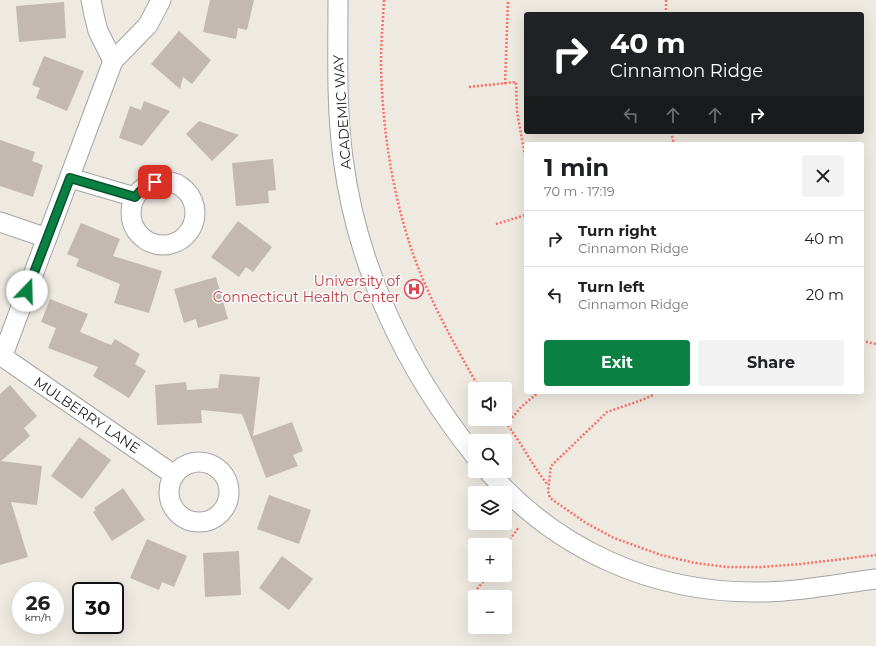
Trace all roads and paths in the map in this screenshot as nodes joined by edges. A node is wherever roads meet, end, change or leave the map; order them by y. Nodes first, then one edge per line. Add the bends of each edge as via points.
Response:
1 (91, 0) edge
2 (161, 0) edge
3 (338, 0) edge
4 (384, 0) edge
5 (508, 0) edge
6 (666, 0) edge
7 (666, 12) edge
8 (114, 61) junction
9 (505, 84) junction
10 (469, 87) dead end
11 (524, 151) edge
12 (70, 178) junction
13 (135, 197) dead end
14 (524, 216) edge
15 (0, 222) edge
16 (496, 224) dead end
17 (48, 238) junction
18 (864, 341) edge
19 (876, 344) edge
20 (0, 354) edge
21 (476, 382) edge
22 (537, 394) edge
23 (654, 394) edge
24 (512, 418) edge
25 (508, 426) edge
26 (468, 446) edge
27 (174, 475) dead end
28 (494, 478) edge
29 (548, 485) junction
30 (515, 532) dead end
31 (511, 538) edge
32 (876, 555) edge
33 (876, 579) edge
34 (483, 582) edge
35 (477, 589) dead end

1 - 8 street via 98,31
2 - 8 street via 148,25
3 - 26 street, ACADEMIC WAY via 341,136 349,196 361,241 378,291 399,339 431,394
4 - 21 path via 381,63 383,107 396,193 413,253 428,292
5 - 9 path
6 - 7 path
8 - 12 street
9 - 10 path
9 - 11 path via 516,82 517,111
12 - 13 street
12 - 17 street
14 - 16 path
15 - 17 street
17 - 20 street via 6,347
18 - 19 path
20 - 27 street, MULBERRY LANE
22 - 24 path
23 - 29 path via 607,412 551,466
25 - 29 path
28 - 33 street via 530,512 567,539 619,566 654,578 697,587 746,592 794,590
29 - 32 path via 550,498 586,523 614,538 661,555 695,563 727,567 761,567
30 - 31 path
34 - 35 path

